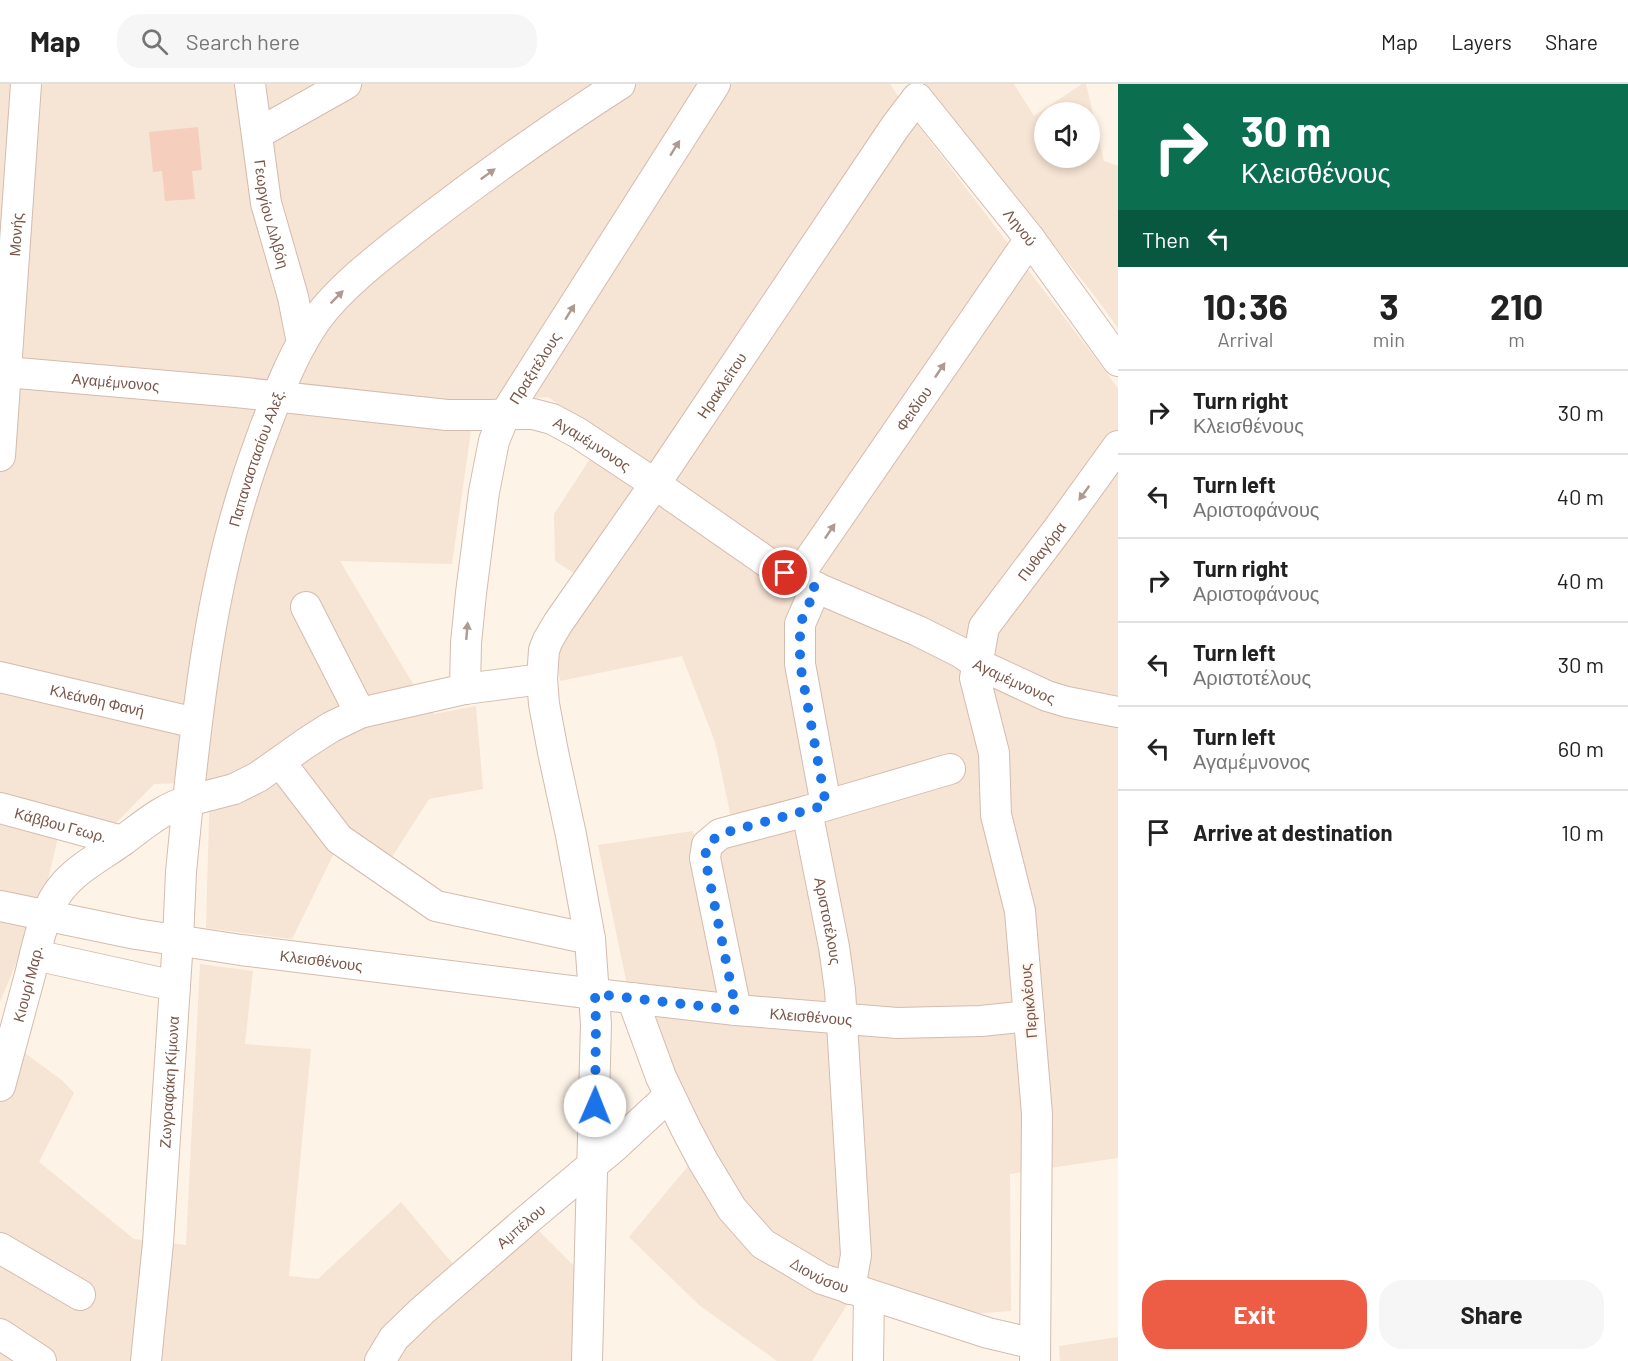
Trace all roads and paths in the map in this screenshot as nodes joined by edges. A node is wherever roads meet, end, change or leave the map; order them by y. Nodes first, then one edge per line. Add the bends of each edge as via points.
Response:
1 (26, 84) edge
2 (250, 84) edge
3 (346, 84) edge
4 (620, 84) edge
5 (715, 84) edge
6 (917, 98) joint
7 (257, 134) junction
8 (1030, 239) junction
9 (302, 343) junction
10 (1118, 361) edge
11 (6, 372) junction
12 (277, 397) junction
13 (505, 414) junction
14 (1118, 446) edge
15 (0, 456) edge
16 (655, 484) junction
17 (806, 583) junction
18 (306, 607) dead end
19 (978, 664) junction
20 (0, 677) edge
21 (542, 679) junction
22 (465, 689) junction
23 (1118, 712) edge
24 (360, 713) junction
25 (196, 723) junction
26 (279, 762) junction
27 (950, 769) dead end
28 (188, 801) junction
29 (0, 808) edge
30 (817, 808) junction
31 (122, 841) junction
32 (0, 906) edge
33 (47, 916) junction
34 (590, 939) junction
35 (178, 940) junction
36 (35, 955) junction
37 (175, 986) junction
38 (595, 994) junction
39 (632, 998) junction
40 (736, 1010) junction
41 (1029, 1016) junction
42 (843, 1026) junction
43 (0, 1086) edge
44 (669, 1096) junction
45 (593, 1165) junction
46 (0, 1248) edge
47 (860, 1292) junction
48 (80, 1295) dead end
49 (0, 1334) edge
50 (1035, 1352) edge
51 (41, 1361) edge
52 (146, 1361) edge
53 (380, 1361) edge
54 (587, 1361) edge
55 (868, 1361) edge

1 - 11 street, Μονής
2 - 7 street, Γεωργίου Διλβόη
3 - 7 street
9 -> 4 street, Παπαναστασίου Αλεξ. via 336,297 402,239 507,160
13 -> 5 street, Πραξιτέλους
6 - 8 street, Ληνού
6 - 16 street, Ηρακλείτου
7 - 9 street, Γεωργίου Διλβόη via 266,203
8 - 10 street, Ληνού
17 -> 8 street, Φειδίου
9 - 12 street, Παπαναστασίου Αλεξ.
11 - 12 street, Αγαμέμνονος
11 - 15 street, Μονής
12 - 13 street, Αγαμέμνονος via 447,415
12 - 25 street, Παπαναστασίου Αλεξ. via 252,463 231,538
13 - 16 street, Αγαμέμνονος via 552,419
22 -> 13 street, Πραξιτέλους via 466,643 484,492 494,441
14 -> 19 street, Πυθαγόρα via 984,627
16 - 17 street, Αγαμέμνονος via 774,567
16 - 21 street, Ηρακλείτου via 548,640
17 - 19 street, Αγαμέμνονος via 918,631
17 - 30 street, Αριστοτέλους via 800,664
18 - 24 street
19 - 23 street, Αγαμέμνονος via 1047,696
19 - 41 street, Περικλέους via 975,678 994,753 996,815 1020,911
20 - 25 street, Κλεάνθη Φανή
21 - 22 street
21 - 34 street via 552,752
22 - 24 street
24 - 26 street via 331,727
25 - 28 street, Παπαναστασίου Αλεξ.
26 - 28 street via 234,789
26 - 34 street via 339,839 436,906
27 - 30 street
28 - 31 street via 155,816
28 - 35 street, Ζωγραφάκη Κίμωνα
29 - 31 street, Κάββου Γεωρ.
30 - 40 street via 720,834 707,845 705,858
30 - 42 street, Αριστοτέλους
31 - 33 street via 64,884
32 - 33 street, Κλεισθένους
33 - 35 street, Κλεισθένους
33 - 36 street, Κιουρί Μαρ.
34 - 38 street
35 - 37 street, Ζωγραφάκη Κίμωνα
35 - 38 street, Κλεισθένους
36 - 37 street
36 - 43 street, Κιουρί Μαρ.
37 - 52 street, Ζωγραφάκη Κίμωνα
38 - 39 street, Κλεισθένους
38 - 45 street
39 - 40 street, Κλεισθένους
39 - 44 street, Διονύσου
40 - 42 street, Κλεισθένους
41 - 42 street, Κλεισθένους
41 - 50 street, Περικλέους via 1037,1114
42 - 47 street, Κλεισθένους
44 - 45 street, Αμπέλου
44 - 47 street, Διονύσου via 720,1190 754,1235 822,1279
45 - 53 street, Αμπέλου via 422,1311 394,1338
45 - 54 street
46 - 48 street
47 - 50 street, Διονύσου
47 - 55 street, Κλεισθένους
49 - 51 street

